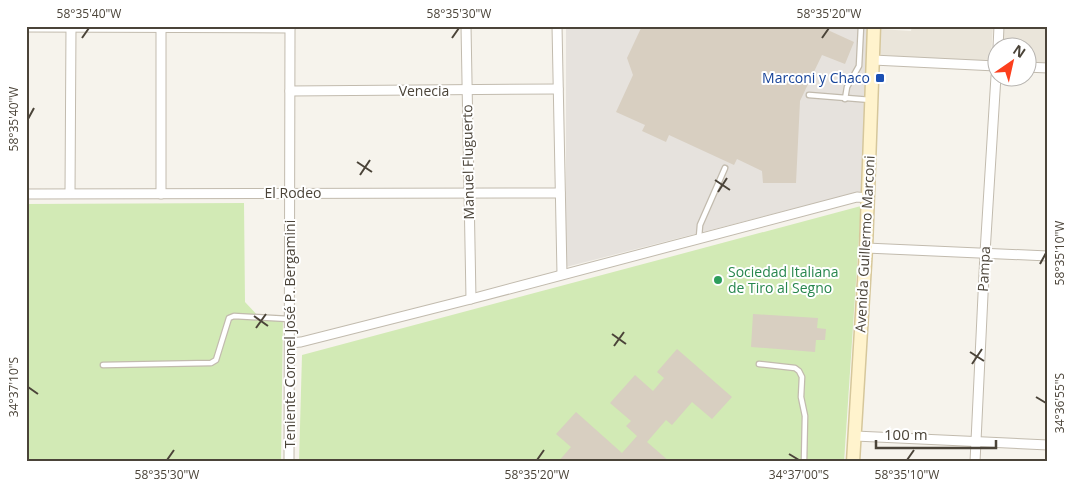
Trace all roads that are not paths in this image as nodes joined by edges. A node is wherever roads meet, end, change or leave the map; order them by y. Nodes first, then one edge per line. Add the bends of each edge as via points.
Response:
1 (71, 26) edge
2 (466, 26) edge
3 (557, 26) edge
4 (861, 26) edge
5 (874, 26) edge
6 (26, 27) edge
7 (161, 27) edge
8 (290, 27) edge
9 (872, 60) junction
10 (986, 66) edge
11 (995, 88) edge
12 (467, 90) junction
13 (558, 90) junction
14 (290, 91) junction
15 (810, 95) dead end
16 (845, 99) junction
17 (872, 100) junction
18 (725, 168) dead end
19 (70, 193) junction
20 (290, 193) junction
21 (469, 193) junction
22 (560, 193) junction
23 (26, 194) edge
24 (161, 194) junction
25 (868, 198) junction
26 (699, 237) junction
27 (866, 248) junction
28 (985, 253) junction
29 (1048, 256) edge
30 (562, 274) junction
31 (472, 299) junction
32 (290, 319) junction
33 (290, 343) junction
34 (760, 364) dead end
35 (103, 365) dead end
36 (855, 436) junction
37 (976, 441) junction
38 (1048, 445) edge
39 (289, 462) edge
40 (804, 462) edge
41 (853, 462) edge
42 (975, 462) edge

1 - 6 street
1 - 7 street
1 - 19 street
2 - 12 street, Manuel Fluguerto
3 - 13 street
4 - 16 lane via 859,66 847,87
5 - 9 main road, Avenida Guillermo Marconi
7 - 8 street
7 - 24 street
8 - 14 street, Teniente Coronel José P. Bergamini
9 - 10 street
9 - 17 main road, Avenida Guillermo Marconi
11 - 28 street, Pampa
12 - 13 street, Venecia
12 - 14 street, Venecia
12 - 21 street, Manuel Fluguerto
13 - 22 street
14 - 20 street, Teniente Coronel José P. Bergamini
15 - 16 lane
16 - 17 lane
17 - 25 main road, Avenida Guillermo Marconi
18 - 26 lane via 700,225
19 - 23 street, El Rodeo
19 - 24 street, El Rodeo
20 - 21 street, El Rodeo
20 - 24 street, El Rodeo
20 - 32 street, Teniente Coronel José P. Bergamini
21 - 22 street, El Rodeo
21 - 31 street, Manuel Fluguerto
22 - 30 street
25 - 26 street via 857,197
25 - 27 main road, Avenida Guillermo Marconi
26 - 30 street
27 - 28 street
27 - 36 main road, Avenida Guillermo Marconi
28 - 29 street
28 - 37 street, Pampa
30 - 31 street
31 - 33 street
32 - 33 street, Teniente Coronel José P. Bergamini
32 - 35 lane via 229,318 216,360 211,363
33 - 39 street, Teniente Coronel José P. Bergamini
34 - 40 lane via 795,368 802,377
36 - 37 street
36 - 41 main road, Avenida Guillermo Marconi
37 - 38 street
37 - 42 street, Pampa

